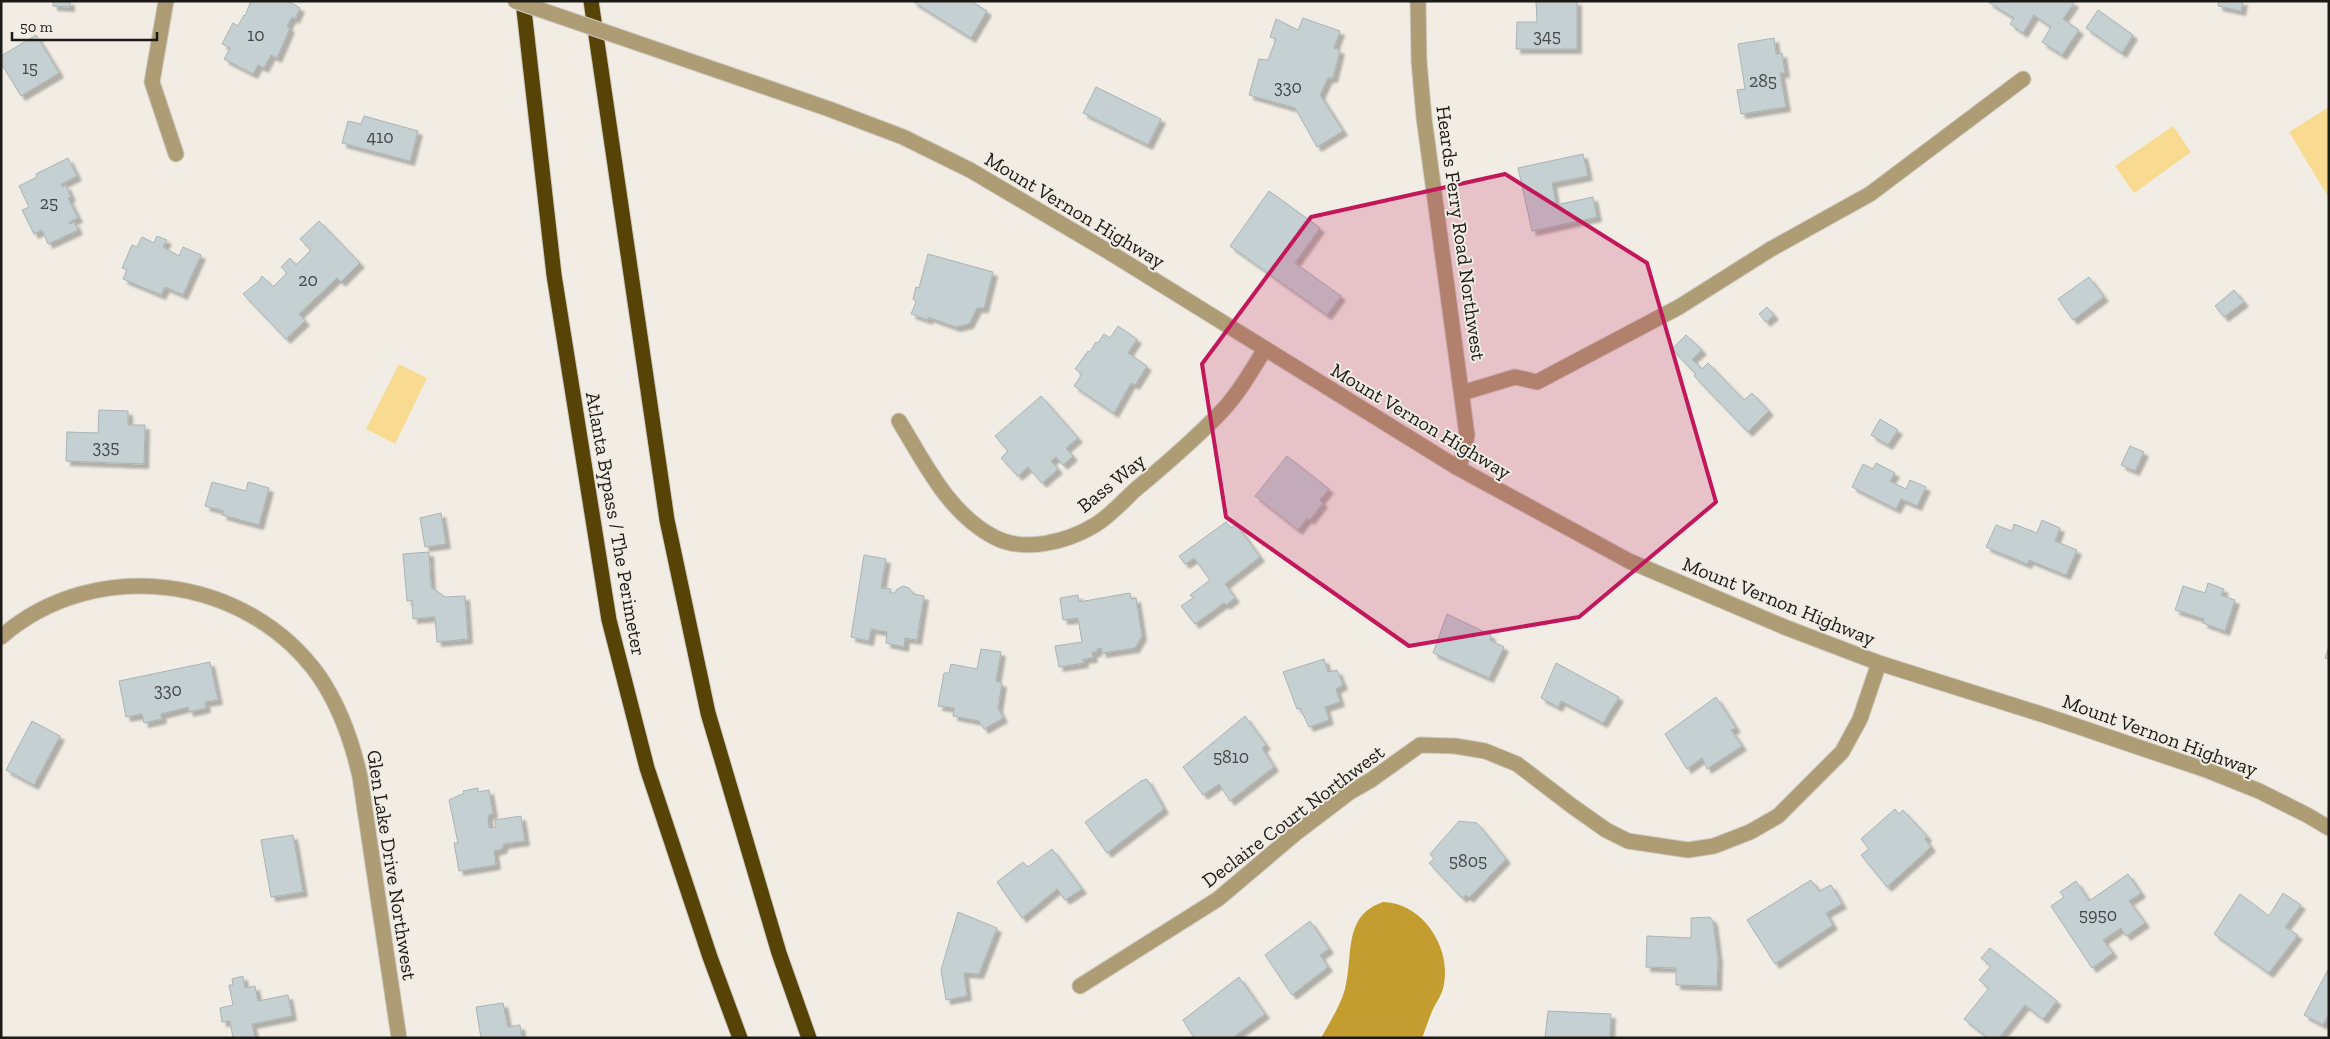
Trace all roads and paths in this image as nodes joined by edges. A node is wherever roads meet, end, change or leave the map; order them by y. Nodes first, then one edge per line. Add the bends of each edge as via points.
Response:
1 (166, 1) edge
2 (515, 1) edge
3 (523, 1) edge
4 (591, 1) edge
5 (1418, 1) edge
6 (2024, 80) dead end
7 (176, 154) dead end
8 (1266, 349) junction
9 (1462, 393) junction
10 (899, 421) dead end
11 (1458, 468) junction
12 (1, 637) edge
13 (1879, 663) junction
14 (2329, 828) edge
15 (1080, 986) dead end
16 (399, 1038) edge
17 (740, 1038) edge
18 (810, 1038) edge

1 - 7 street via 152,82
2 - 8 street, Mount Vernon Highway, bridge via 903,137 970,170
3 - 17 highway, Atlanta Bypass / The Perimeter via 554,275 609,620 647,768
4 - 18 highway via 667,520 708,713 779,953
5 - 9 street, Heards Ferry Road Northwest via 1424,118
6 - 9 street via 1870,194 1771,249 1679,307 1537,382 1515,376
8 - 10 street, Bass Way via 1222,410 1160,469 1097,524 1047,543 1024,544 995,538 963,516
8 - 11 street, Mount Vernon Highway
9 - 11 street, Heards Ferry Road Northwest via 1467,435
11 - 13 street, Mount Vernon Highway via 1629,561
12 - 16 street, Glen Lake Drive Northwest via 38,611 87,592 130,585 165,586 216,598 260,620 300,654 331,695 351,738 360,777
13 - 14 street, Mount Vernon Highway via 2209,771 2259,791
13 - 15 street, Declaire Court Northwest via 1860,719 1842,752 1778,816 1750,832 1714,846 1688,850 1628,841 1606,830 1517,764 1484,751 1420,745 1296,833 1218,899

